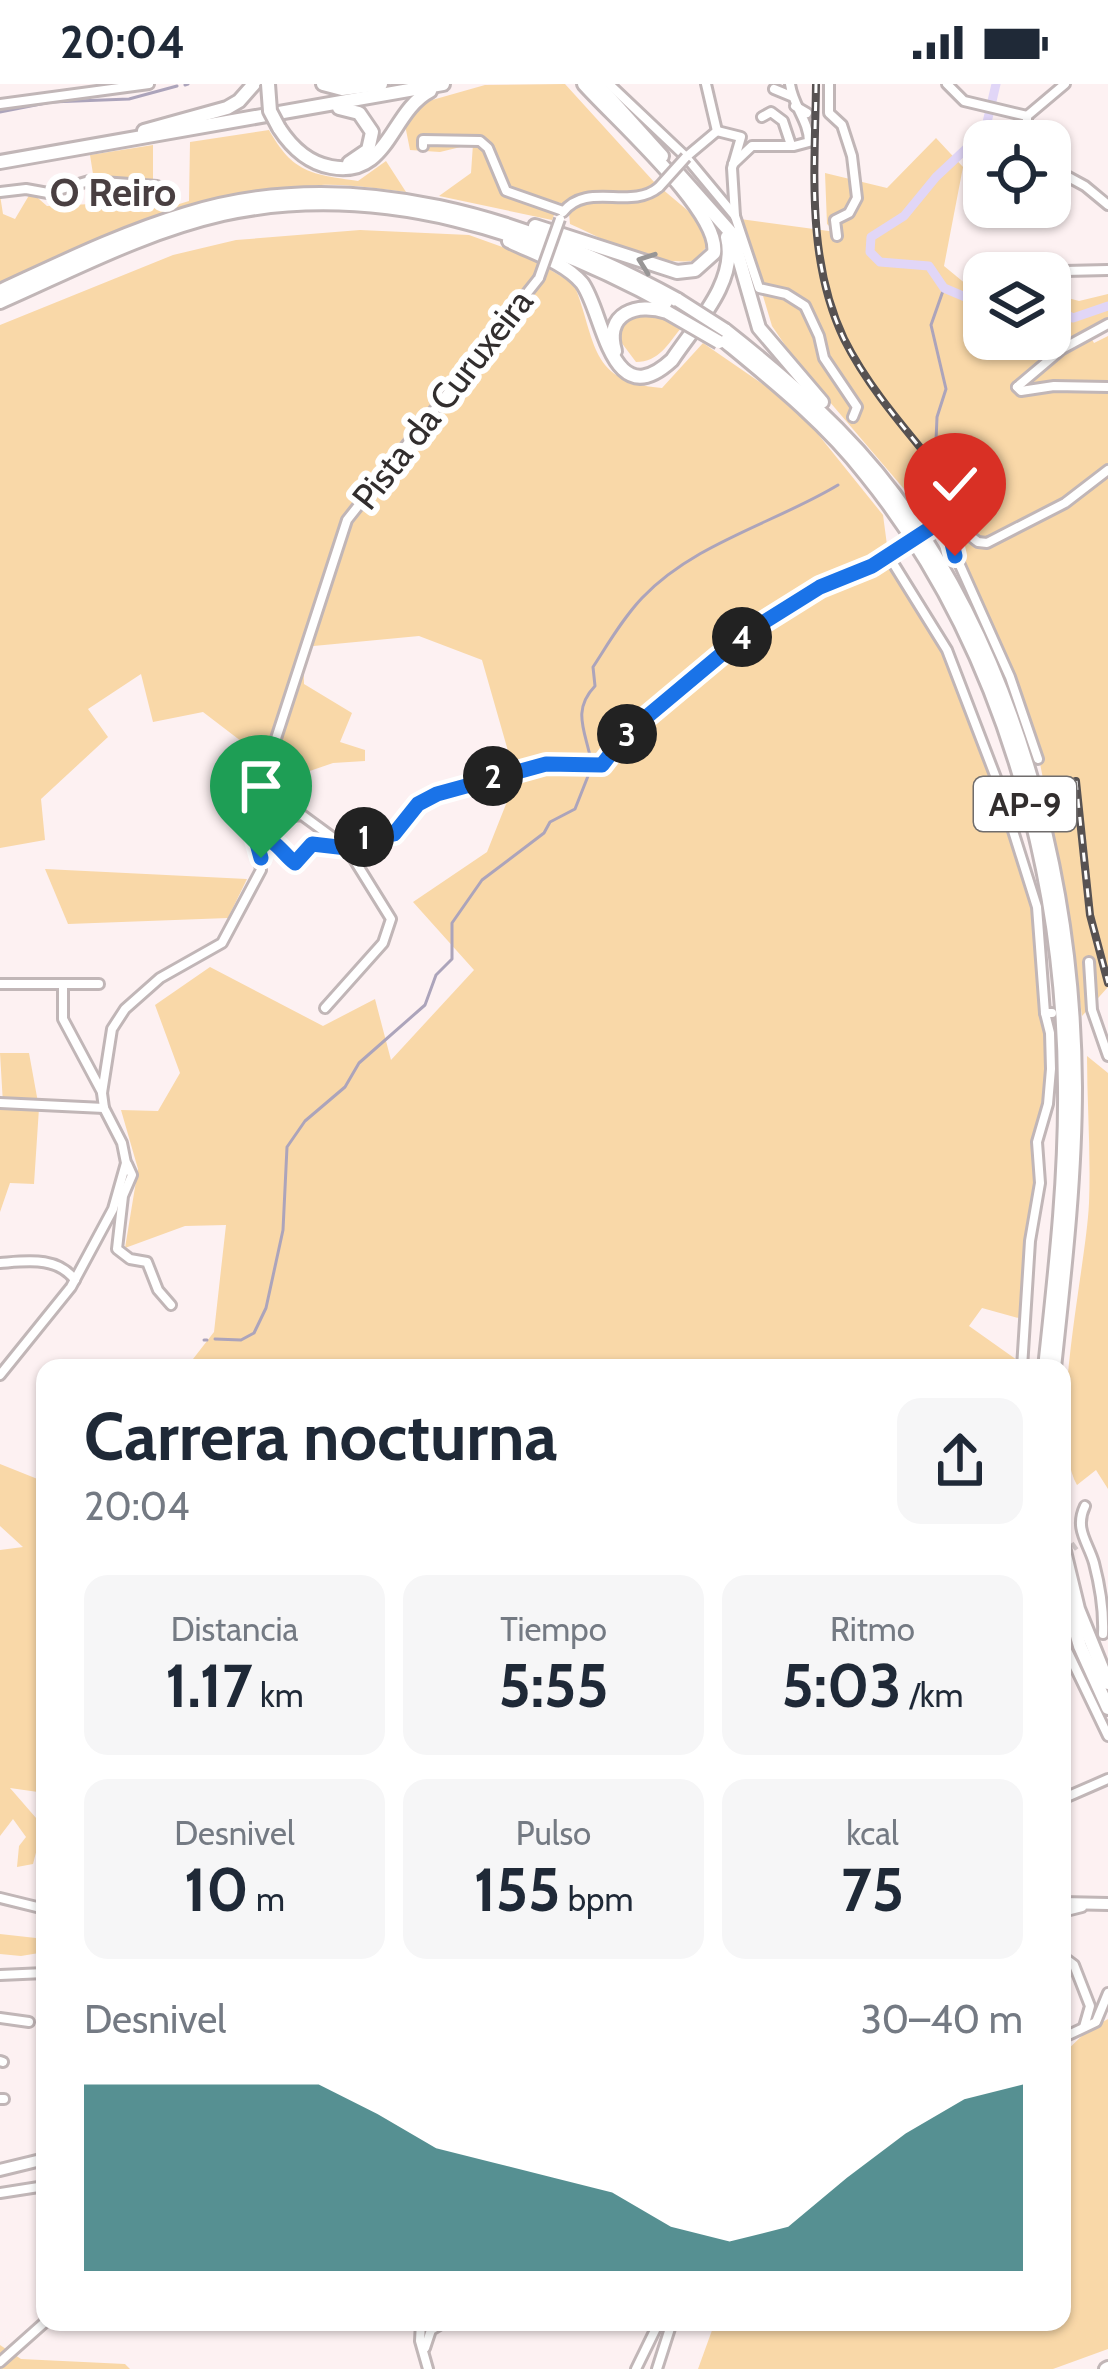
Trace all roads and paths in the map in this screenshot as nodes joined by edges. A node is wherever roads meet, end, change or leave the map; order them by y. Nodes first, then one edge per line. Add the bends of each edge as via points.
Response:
1 (149, 84) edge
2 (270, 84) edge
3 (323, 84) edge
4 (441, 84) edge
5 (584, 84) edge
6 (596, 84) edge
7 (609, 84) edge
8 (706, 84) edge
9 (790, 84) edge
10 (829, 84) edge
11 (947, 84) edge
12 (1065, 84) edge
13 (388, 85) edge
14 (250, 89) edge
15 (774, 89) dead end
16 (793, 101) junction
17 (0, 104) edge
18 (326, 107) junction
19 (807, 112) dead end
20 (1027, 116) junction
21 (762, 117) dead end
22 (1027, 120) edge
23 (281, 127) junction
24 (144, 130) junction
25 (717, 131) junction
26 (741, 137) junction
27 (423, 146) dead end
28 (752, 146) junction
29 (792, 147) junction
30 (686, 157) junction
31 (0, 158) edge
32 (733, 164) junction
33 (1071, 180) edge
34 (677, 183) junction
35 (157, 186) dead end
36 (0, 192) edge
37 (399, 198) junction
38 (1107, 202) edge
39 (561, 215) junction
40 (718, 215) junction
41 (735, 216) junction
42 (475, 226) junction
43 (837, 236) dead end
44 (1108, 270) edge
45 (1071, 271) edge
46 (0, 291) edge
47 (0, 302) edge
48 (672, 306) junction
49 (1108, 324) edge
50 (722, 337) junction
51 (1108, 387) edge
52 (853, 417) dead end
53 (1108, 470) edge
54 (892, 492) junction
55 (945, 519) junction
56 (890, 553) junction
57 (1038, 759) dead end
58 (256, 838) junction
59 (347, 848) junction
60 (1089, 962) dead end
61 (0, 984) edge
62 (63, 984) junction
63 (99, 984) dead end
64 (325, 1008) dead end
65 (1108, 1056) edge
66 (102, 1093) junction
67 (0, 1103) edge
68 (104, 1108) junction
69 (126, 1163) junction
70 (0, 1263) edge
71 (75, 1280) junction
72 (171, 1305) dead end
73 (1023, 1359) edge
74 (1050, 1359) edge
75 (1050, 1359) edge
76 (0, 1375) edge
77 (1085, 1506) dead end
78 (1074, 1543) edge
79 (1071, 1615) edge
80 (1103, 1637) edge
81 (1071, 1656) edge
82 (1108, 1683) edge
83 (1108, 1708) edge
84 (1108, 1736) edge
85 (1108, 1779) edge
86 (1071, 1794) edge
87 (0, 1898) edge
88 (1103, 1902) edge
89 (1071, 1904) edge
90 (36, 1907) edge
91 (1071, 1963) edge
92 (36, 1973) edge
93 (0, 1975) edge
94 (1108, 1993) edge
95 (0, 2018) edge
96 (29, 2022) dead end
97 (1084, 2026) junction
98 (1071, 2033) edge
99 (36, 2161) edge
100 (0, 2168) edge
101 (36, 2187) edge
102 (0, 2193) edge
103 (36, 2330) edge
104 (421, 2331) edge
105 (431, 2331) edge
106 (655, 2331) edge
107 (669, 2331) edge
108 (425, 2349) junction
109 (0, 2362) edge
110 (428, 2369) edge
111 (636, 2369) edge
112 (657, 2369) edge

1 - 17 street
2 - 23 highway, bridge
3 - 13 highway
4 - 18 highway
4 - 23 highway via 413,101 384,148 362,166 311,160
5 - 34 highway
6 - 40 highway
7 - 30 street
8 - 25 street
9 - 16 street
10 - 43 street via 829,113 852,156 856,198 835,220
11 - 20 street via 960,100
12 - 20 street
13 - 24 highway
14 - 24 highway via 217,112
15 - 16 street
16 - 19 street
16 - 29 street via 808,142
18 - 23 highway via 359,113 370,124 363,156 346,164 325,160
18 - 31 highway
20 - 22 street
21 - 29 street via 781,118
24 - 31 highway
25 - 26 street
25 - 30 street
26 - 28 street
26 - 32 street
27 - 39 street via 480,141 506,191
28 - 29 street
28 - 32 street
30 - 39 street, bridge via 644,196 579,197
30 - 41 street
32 - 41 street
33 - 38 street
34 -> 37 highway via 715,236 709,260 686,272 469,207
34 - 48 highway via 721,233 723,266 669,356 645,369 627,365 611,339 617,318
35 - 36 street via 89,181 48,194
37 - 46 highway, AP-9 via 287,196 189,212
37 - 48 highway, AP-9 via 534,233 627,272
39 - 58 street, Pista da Curuxeira, bridge via 539,278 347,520 256,800
40 - 42 highway via 730,246 722,284 672,360 645,374 623,369 609,354 591,297 574,274
40 - 54 highway via 737,245 759,328
41 - 52 street via 759,289 805,306 824,358 857,406
42 - 47 highway, AP-9 via 379,205 266,206 129,244
42 - 48 highway, AP-9 via 524,239
44 - 45 street
48 - 50 highway, AP-9, bridge
49 - 51 street via 1017,387
50 - 54 highway, AP-9 via 820,410
50 - 75 highway, AP-9 via 846,451 911,535 970,641 1020,786 1046,890 1065,1084
53 - 55 street via 987,543
54 - 74 highway, AP-9 via 949,579 998,683 1049,859 1075,1084 1073,1177
55 - 56 street, bridge
55 - 57 street
56 - 59 street via 748,632 625,735 603,763 546,764 437,794 394,834 364,836
56 - 73 street via 947,650 1037,908 1051,1069 1037,1142
58 - 59 street via 299,814
58 - 59 street via 269,838 294,863 312,844
58 - 66 street, Pista da Curuxeira via 261,870 220,946 160,978 118,1018
59 - 64 street via 391,927
60 - 65 street via 1089,1010
61 - 62 street
62 - 63 street
62 - 66 street via 62,1019
66 - 68 street
67 - 68 street
68 - 69 street
69 - 71 street via 113,1209
69 - 72 street via 132,1175 117,1249 146,1262
70 - 71 street via 54,1262
71 - 76 street
77 - 78 street
78 - 80 street via 1096,1568
78 - 82 highway via 1078,1609
79 - 83 highway
81 - 84 street
85 - 86 street
87 - 90 street
88 - 89 main road
91 - 97 street via 1090,2006
92 - 93 street
94 - 97 street via 1100,2018
95 - 96 street
97 - 98 street
99 - 100 main road
101 - 102 street
103 - 109 street
104 - 108 street
105 - 108 street
106 - 111 street
107 - 112 street
108 - 110 street

